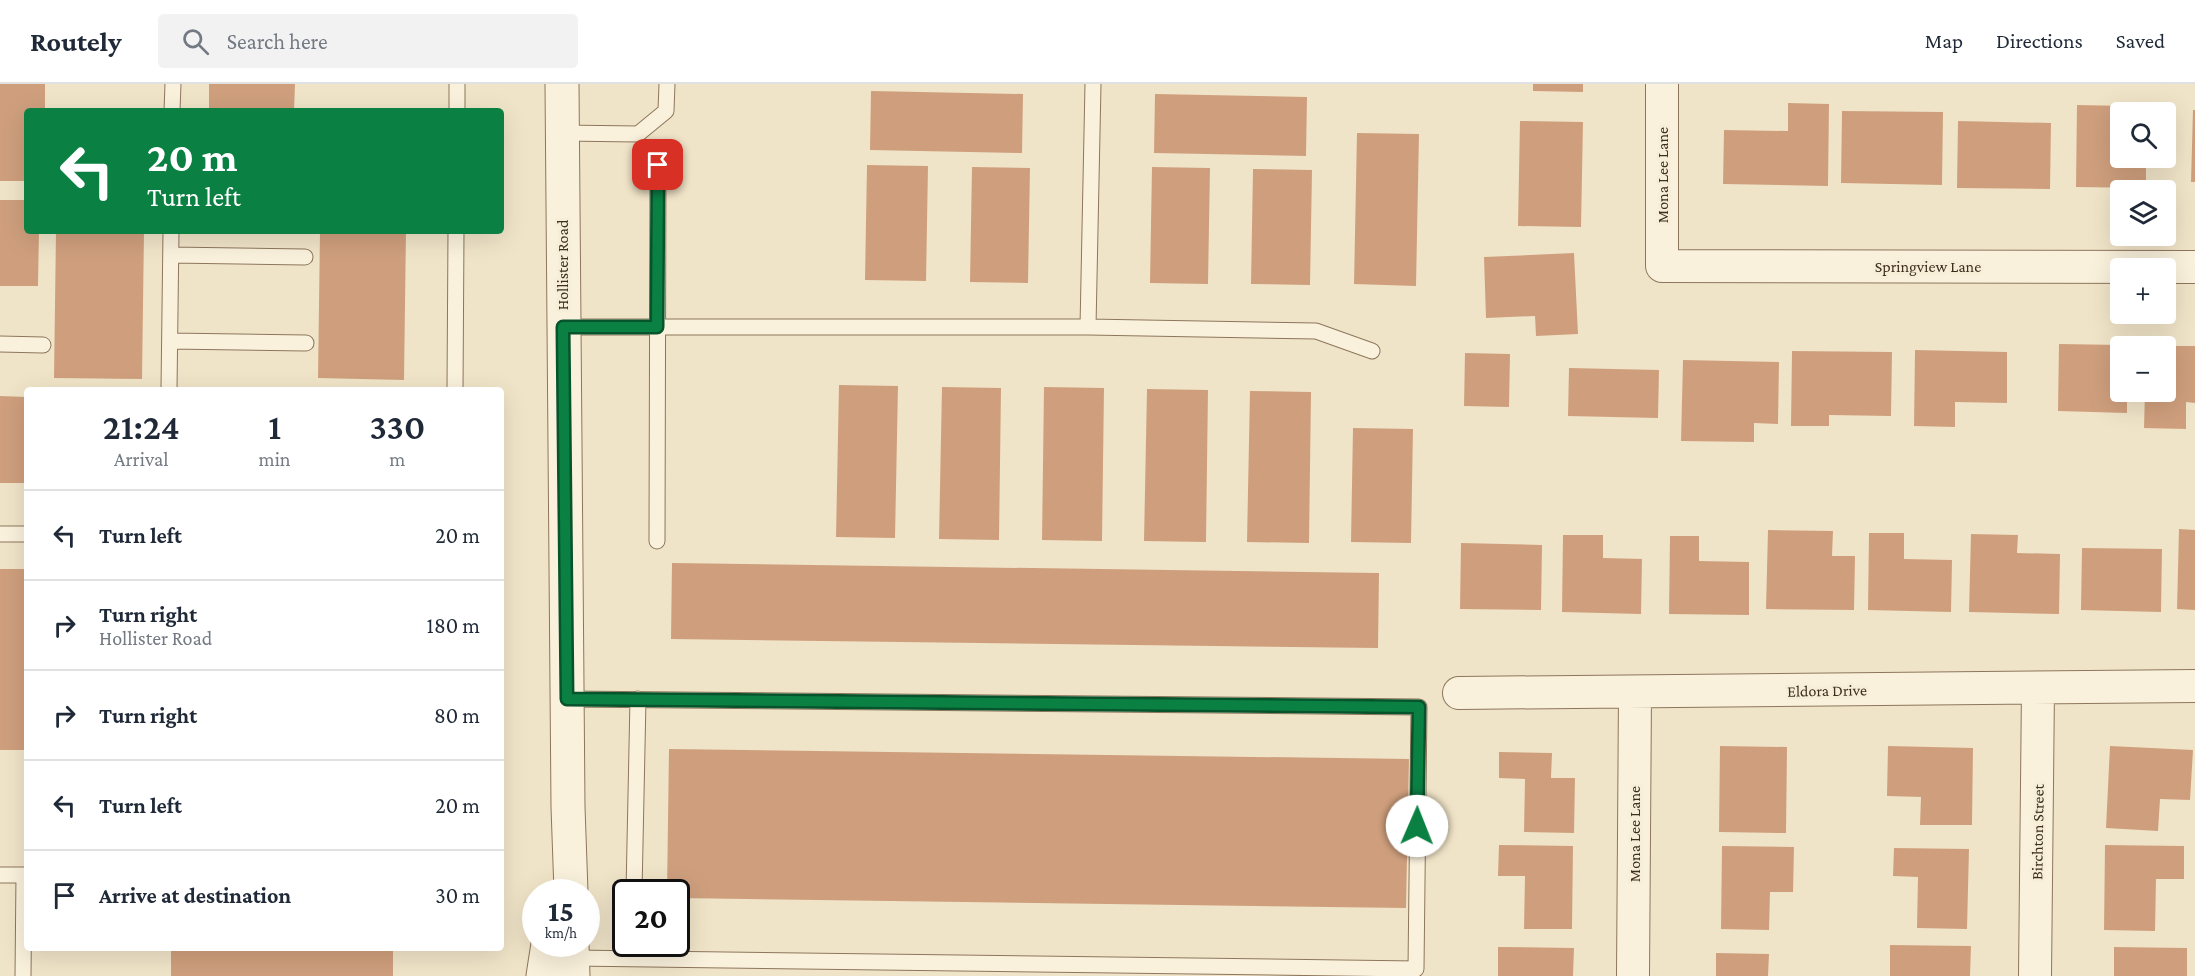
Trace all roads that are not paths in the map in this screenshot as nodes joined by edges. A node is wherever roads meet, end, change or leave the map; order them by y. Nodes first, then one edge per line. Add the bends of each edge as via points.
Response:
1 (173, 84) edge
2 (457, 84) edge
3 (562, 84) edge
4 (667, 84) edge
5 (1093, 84) edge
6 (1662, 84) edge
7 (172, 108) edge
8 (457, 108) edge
9 (562, 133) junction
10 (658, 165) dead end
11 (171, 234) edge
12 (456, 234) edge
13 (171, 255) junction
14 (305, 257) dead end
15 (1662, 266) joint
16 (2195, 267) edge
17 (563, 327) junction
18 (657, 327) junction
19 (1088, 327) junction
20 (170, 341) junction
21 (306, 343) dead end
22 (0, 344) edge
23 (43, 345) dead end
24 (1372, 351) dead end
25 (169, 387) edge
26 (455, 387) edge
27 (0, 534) edge
28 (24, 534) edge
29 (657, 542) dead end
30 (2195, 686) edge
31 (2038, 688) junction
32 (1459, 693) dead end
33 (1635, 693) junction
34 (567, 699) junction
35 (638, 699) junction
36 (568, 807) junction
37 (0, 875) edge
38 (24, 875) edge
39 (557, 879) edge
40 (571, 879) edge
41 (634, 879) edge
42 (24, 942) edge
43 (690, 952) edge
44 (565, 957) edge
45 (23, 976) edge
46 (543, 976) edge
47 (1633, 976) edge
48 (2035, 976) edge

1 - 7 lane
2 - 8 lane
3 - 9 street, Hollister Road
4 - 9 lane via 666,111 638,134
5 - 19 lane
6 - 15 street, Mona Lee Lane
9 - 17 street, Hollister Road
10 - 18 lane
11 - 13 lane
12 - 26 lane
13 - 14 lane
13 - 20 lane
15 - 16 street, Springview Lane
17 - 18 lane
17 - 34 street, Hollister Road
18 - 19 lane
18 - 29 lane
19 - 24 lane via 1316,331
20 - 21 lane
20 - 25 lane
22 - 23 lane
27 - 28 lane
30 - 31 street, Eldora Drive
31 - 33 street, Eldora Drive
31 - 48 street, Birchton Street
32 - 33 street, Eldora Drive
33 - 47 street, Mona Lee Lane
34 - 35 lane
34 - 36 street, Hollister Road
35 - 41 lane
35 - 43 lane via 1419,707 1416,969
36 - 39 street, Hollister Road
36 - 40 street, Hollister Road
37 - 38 lane
42 - 45 lane
44 - 46 street

